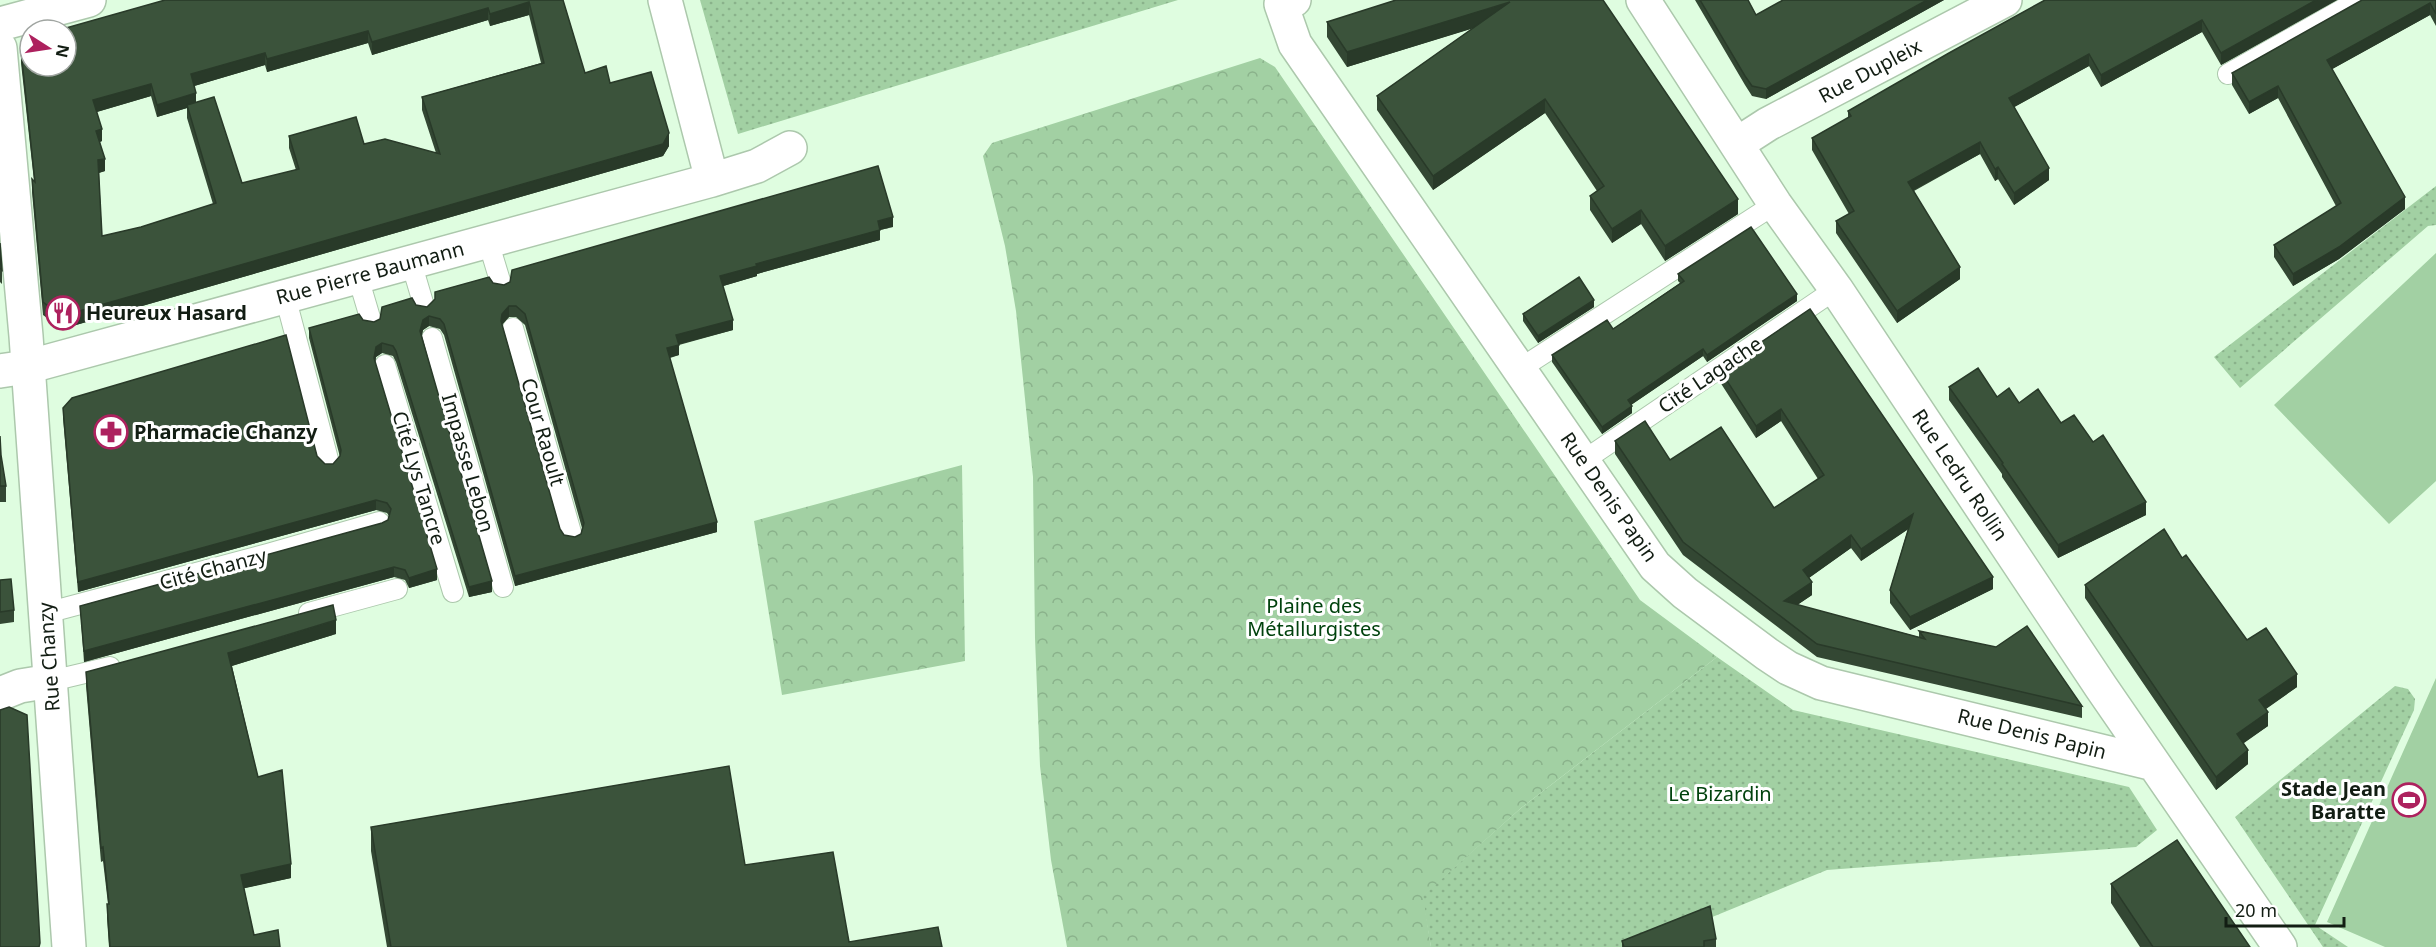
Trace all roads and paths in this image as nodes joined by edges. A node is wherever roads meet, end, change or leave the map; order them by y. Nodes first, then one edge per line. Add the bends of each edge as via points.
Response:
1 (89, 0) edge
2 (665, 0) edge
3 (1643, 0) edge
4 (2359, 0) edge
5 (1288, 2) edge
6 (1987, 4) edge
7 (0, 24) edge
8 (0, 48) edge
9 (2228, 74) dead end
10 (4, 115) edge
11 (1737, 144) junction
12 (790, 148) dead end
13 (712, 180) junction
14 (1775, 204) junction
15 (488, 241) junction
16 (411, 262) junction
17 (358, 277) junction
18 (501, 284) edge
19 (1836, 288) junction
20 (285, 296) junction
21 (424, 306) edge
22 (371, 321) edge
23 (513, 328) dead end
24 (432, 338) dead end
25 (385, 365) dead end
26 (1521, 368) junction
27 (14, 369) edge
28 (1583, 461) junction
29 (329, 463) edge
30 (379, 522) edge
31 (572, 536) edge
32 (503, 587) dead end
33 (397, 589) dead end
34 (453, 592) dead end
35 (46, 613) junction
36 (294, 617) edge
37 (123, 664) edge
38 (51, 681) junction
39 (0, 694) edge
40 (2154, 764) junction
41 (69, 947) edge
42 (2280, 947) edge

1 - 7 street
2 - 13 street
3 - 11 street, Rue Ledru Rollin
4 - 9 lane
5 - 26 street, Rue Denis Papin via 1295,44
6 - 11 street, Rue Dupleix
8 - 10 street, Rue Chanzy
10 - 27 street, Rue Chanzy
11 - 14 street, Rue Ledru Rollin
12 - 13 street, Rue Pierre Baumann via 757,166
13 - 15 street, Rue Pierre Baumann
14 - 19 street, Rue Ledru Rollin
14 - 26 lane
15 - 16 street, Rue Pierre Baumann
15 - 18 lane
16 - 17 street, Rue Pierre Baumann
16 - 21 lane
17 - 20 street, Rue Pierre Baumann
17 - 22 lane
19 - 28 lane, Cité Lagache
19 - 40 street, Rue Ledru Rollin
20 - 27 street, Rue Pierre Baumann
20 - 29 lane
23 - 31 lane, Cour Raoult
24 - 32 lane, Impasse Lebon
25 - 34 lane, Cité Lys Tancre
26 - 28 street, Rue Denis Papin
27 - 35 street, Rue Chanzy
28 - 40 street, Rue Denis Papin via 1655,566 1685,593 1788,668 1821,683
30 - 35 lane, Cité Chanzy
33 - 36 lane
35 - 38 street, Rue Chanzy
37 - 38 lane
38 - 39 street
38 - 41 street, Rue Chanzy
40 - 42 street, Rue Ledru Rollin

